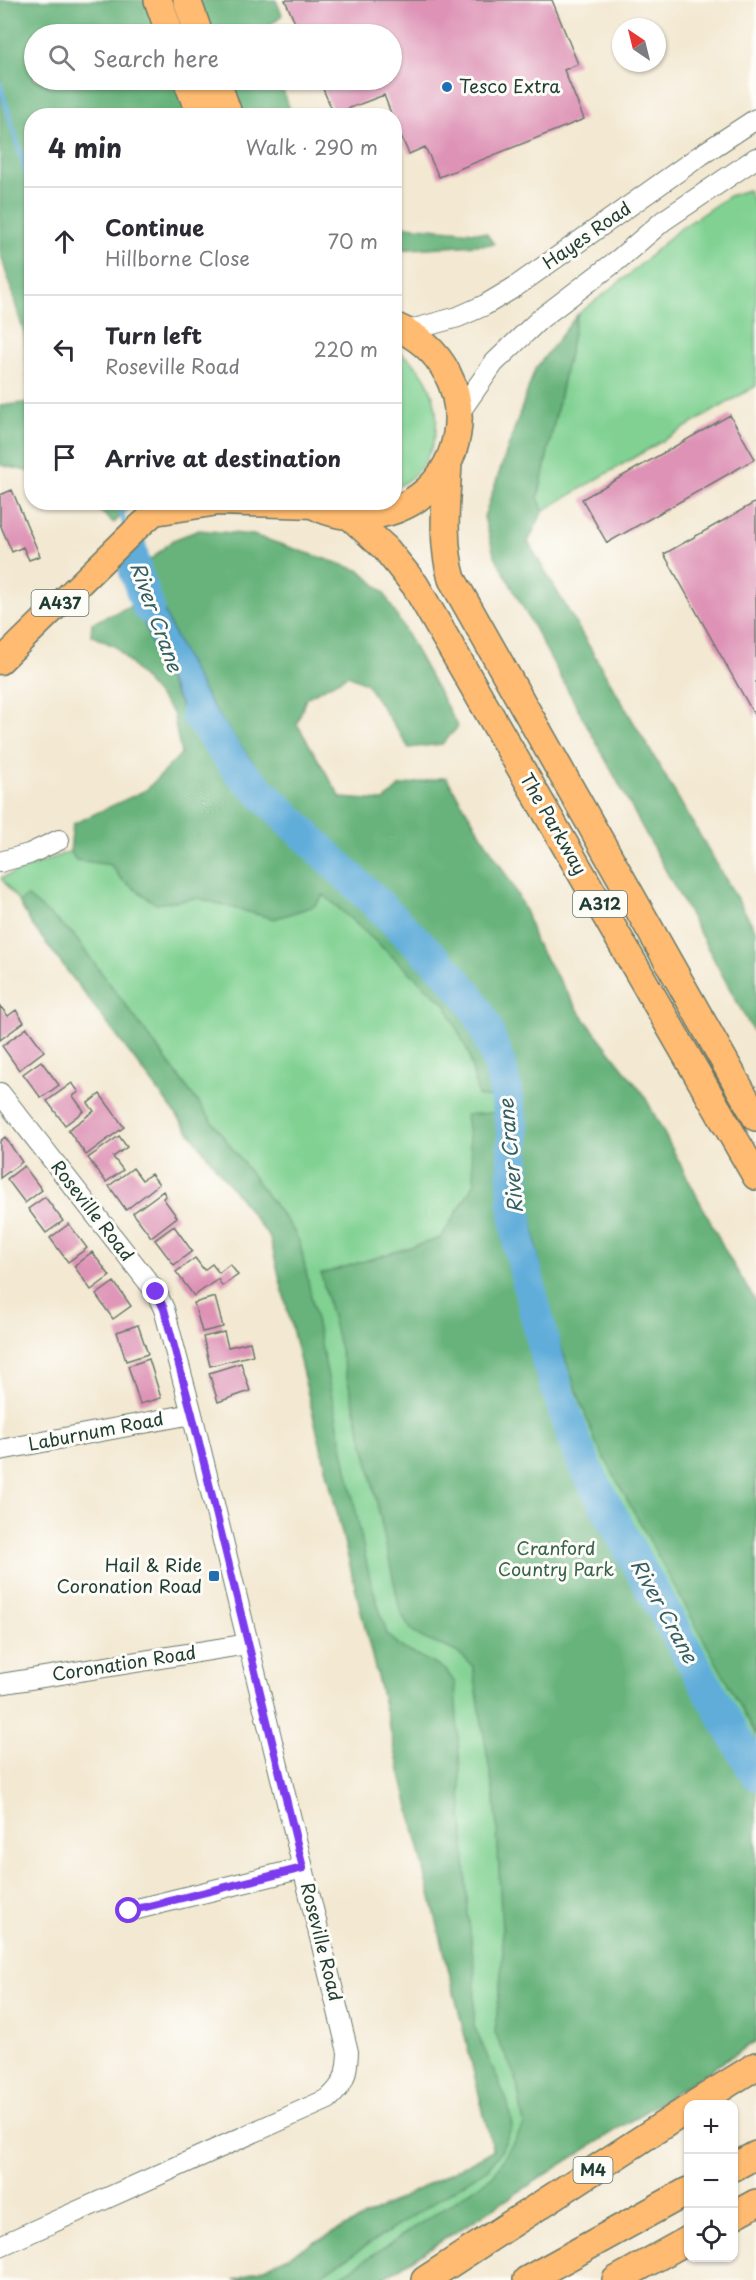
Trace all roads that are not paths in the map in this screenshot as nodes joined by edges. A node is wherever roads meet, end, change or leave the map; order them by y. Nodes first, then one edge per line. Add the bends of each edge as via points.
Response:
1 (158, 0) edge
2 (187, 0) edge
3 (166, 24) edge
4 (195, 24) edge
5 (191, 90) edge
6 (220, 90) edge
7 (198, 108) edge
8 (226, 108) edge
9 (756, 119) edge
10 (756, 158) edge
11 (402, 328) edge
12 (402, 329) edge
13 (459, 413) junction
14 (448, 464) junction
15 (402, 507) edge
16 (159, 510) edge
17 (330, 510) edge
18 (394, 510) edge
19 (351, 517) junction
20 (0, 662) edge
21 (59, 840) dead end
22 (0, 862) edge
23 (0, 1093) edge
24 (756, 1117) edge
25 (756, 1176) edge
26 (192, 1414) junction
27 (0, 1450) edge
28 (248, 1644) junction
29 (0, 1684) edge
30 (303, 1868) junction
31 (129, 1911) dead end
32 (756, 2066) edge
33 (701, 2100) edge
34 (684, 2112) edge
35 (756, 2155) edge
36 (738, 2165) edge
37 (684, 2193) edge
38 (756, 2203) edge
39 (738, 2213) edge
40 (684, 2242) edge
41 (0, 2246) edge
42 (425, 2280) edge
43 (527, 2280) edge
44 (616, 2280) edge

1 - 3 highway
2 - 4 highway
5 - 7 highway
6 - 8 highway
9 - 11 street, Hayes Road via 486,305 458,317
10 - 13 street, Hayes Road via 663,221 540,319 494,363
12 - 13 highway via 428,346 444,365 455,388
13 - 14 highway via 457,439
14 - 15 highway via 431,488
14 - 24 highway, The Parkway / A312 via 444,531 452,579
16 - 20 main road, A437
17 - 19 highway
18 - 19 highway
19 - 25 highway, The Parkway / A312 via 386,549 415,585
21 - 22 street
23 - 26 street, Roseville Road via 156,1292
26 - 27 street, Laburnum Road
26 - 28 street, Roseville Road
28 - 29 street, Coronation Road
28 - 30 street, Roseville Road
30 - 31 street
30 - 41 street, Roseville Road via 348,2052 340,2088 328,2099
32 - 33 highway
34 - 42 highway, M4
35 - 36 highway
37 - 43 highway
38 - 39 highway
40 - 44 highway

